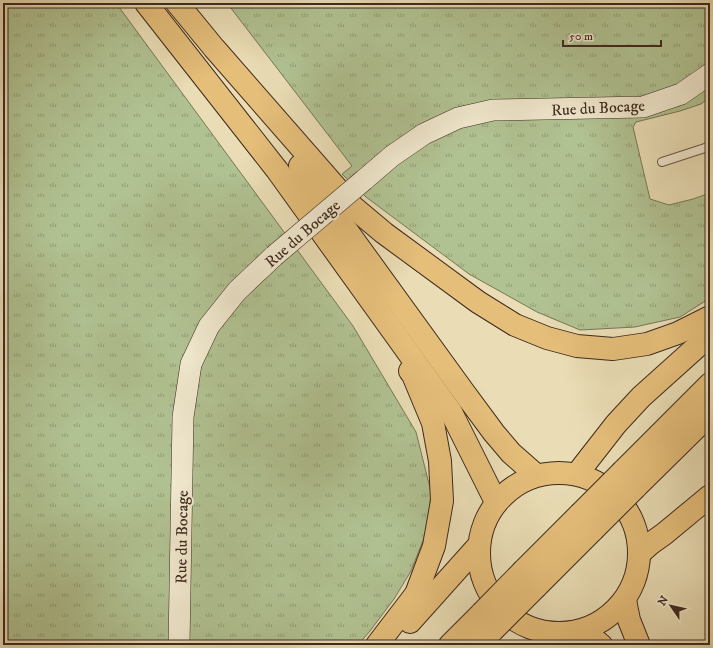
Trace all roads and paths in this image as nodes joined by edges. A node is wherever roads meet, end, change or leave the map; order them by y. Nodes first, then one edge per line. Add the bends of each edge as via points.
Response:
1 (146, 3) edge
2 (177, 3) edge
3 (702, 3) edge
4 (710, 4) edge
5 (214, 48) junction
6 (710, 74) edge
7 (710, 145) edge
8 (662, 162) dead end
9 (277, 170) junction
10 (710, 317) edge
11 (710, 335) edge
12 (710, 384) edge
13 (710, 414) edge
14 (577, 474) junction
15 (536, 475) junction
16 (629, 479) junction
17 (710, 496) edge
18 (496, 502) junction
19 (479, 546) junction
20 (640, 553) junction
21 (625, 600) junction
22 (487, 621) junction
23 (583, 630) junction
24 (534, 638) edge
25 (180, 645) edge
26 (377, 645) edge
27 (389, 645) edge
28 (450, 645) edge
29 (478, 645) edge
30 (601, 645) edge
31 (639, 645) edge

1 - 9 highway
2 - 5 highway
3 - 4 path
5 - 10 highway via 353,207 384,233 515,326 577,346 613,348 647,344 678,333
5 - 15 highway via 489,427 511,453
6 - 25 street, Rue du Bocage, bridge via 681,94 644,108 493,110 458,118 424,134 392,156 274,256 237,291 209,326 191,364 183,417
7 - 8 lane
9 - 18 highway via 451,412
9 - 26 highway via 320,244 412,375 433,423 440,461 442,500 434,546 416,594
11 - 14 highway via 641,397
12 - 16 highway
13 - 16 highway
14 - 15 highway
14 - 20 highway via 594,479 617,495 633,520
15 - 18 highway via 511,487
16 - 22 highway, bridge
17 - 20 highway
18 - 19 highway via 484,523
19 - 24 highway via 481,573 499,607
19 - 27 highway
20 - 21 highway via 638,571
21 - 23 highway via 608,617
21 - 31 highway via 629,620
22 - 28 highway
22 - 29 highway
23 - 24 highway
23 - 30 highway

